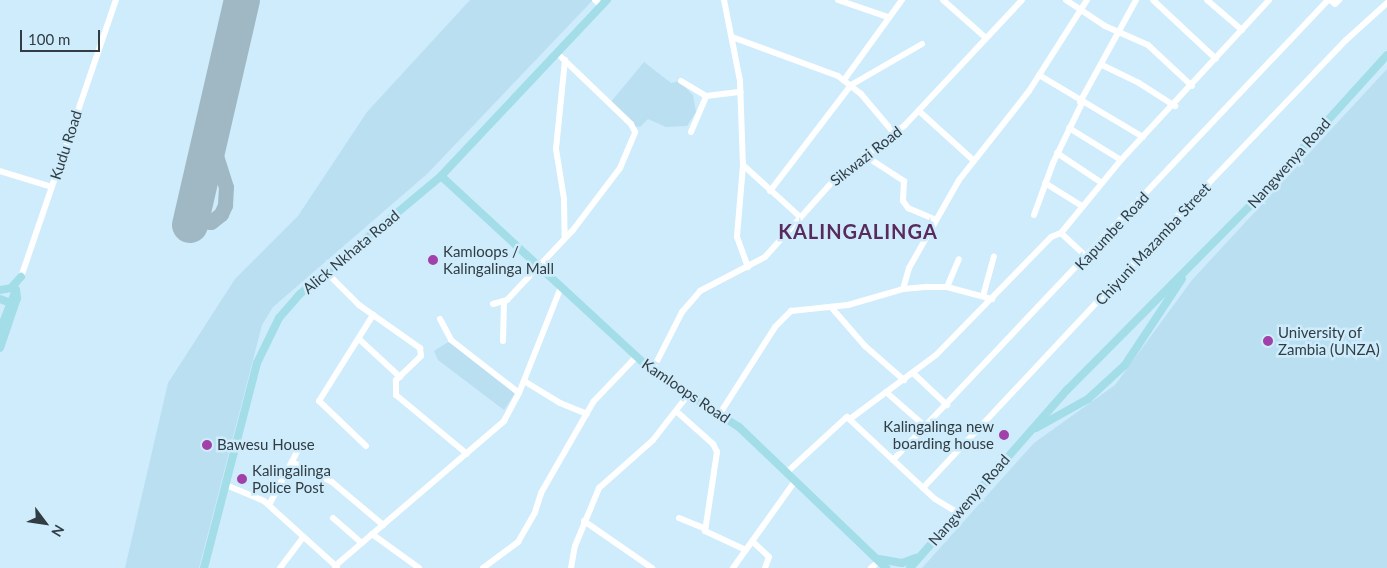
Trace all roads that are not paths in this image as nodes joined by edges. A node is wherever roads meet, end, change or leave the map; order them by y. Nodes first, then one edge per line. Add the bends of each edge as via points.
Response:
1 (116, 0) edge
2 (595, 0) edge
3 (724, 0) edge
4 (838, 0) edge
5 (902, 0) edge
6 (943, 0) edge
7 (1011, 0) edge
8 (1022, 0) edge
9 (1066, 0) edge
10 (1088, 0) edge
11 (1136, 0) edge
12 (1153, 0) edge
13 (1207, 0) edge
14 (1269, 0) edge
15 (1329, 0) edge
16 (1339, 0) edge
17 (605, 3) edge
18 (1387, 3) edge
19 (1017, 6) junction
20 (1080, 11) junction
21 (888, 17) junction
22 (1242, 30) junction
23 (1116, 31) junction
24 (732, 37) junction
25 (986, 38) junction
26 (922, 44) dead end
27 (558, 54) junction
28 (1387, 55) edge
29 (1216, 59) junction
30 (565, 60) junction
31 (1102, 65) junction
32 (1039, 75) junction
33 (844, 80) junction
34 (681, 81) dead end
35 (851, 85) junction
36 (1192, 86) junction
37 (741, 92) junction
38 (706, 96) junction
39 (1081, 102) junction
40 (1175, 106) junction
41 (919, 111) junction
42 (1069, 128) junction
43 (691, 132) dead end
44 (894, 134) junction
45 (1143, 138) junction
46 (1058, 153) junction
47 (864, 155) junction
48 (973, 160) junction
49 (1122, 160) junction
50 (743, 166) junction
51 (0, 171) edge
52 (441, 176) junction
53 (1045, 183) junction
54 (1102, 183) junction
55 (52, 187) junction
56 (770, 191) junction
57 (1082, 206) junction
58 (1034, 215) dead end
59 (799, 216) junction
60 (936, 220) junction
61 (1061, 234) junction
62 (565, 238) junction
63 (994, 256) dead end
64 (1087, 257) junction
65 (959, 259) dead end
66 (537, 265) junction
67 (748, 267) junction
68 (1188, 268) junction
69 (326, 272) junction
70 (21, 277) junction
71 (561, 287) junction
72 (947, 287) junction
73 (903, 290) junction
74 (0, 291) edge
75 (983, 296) junction
76 (14, 298) junction
77 (0, 299) edge
78 (992, 299) junction
79 (504, 301) junction
80 (0, 304) edge
81 (493, 304) dead end
82 (831, 307) junction
83 (374, 315) junction
84 (5, 317) junction
85 (440, 319) dead end
86 (0, 330) edge
87 (359, 339) junction
88 (503, 341) dead end
89 (0, 348) edge
90 (636, 357) junction
91 (652, 371) junction
92 (913, 373) junction
93 (400, 377) junction
94 (904, 380) junction
95 (524, 381) junction
96 (886, 392) junction
97 (519, 393) junction
98 (688, 395) junction
99 (947, 405) junction
100 (676, 411) junction
101 (587, 414) junction
102 (719, 415) junction
103 (850, 418) junction
104 (926, 427) junction
105 (1030, 432) junction
106 (366, 446) dead end
107 (298, 450) dead end
108 (467, 454) junction
109 (893, 460) junction
110 (292, 462) junction
111 (786, 472) junction
112 (794, 481) junction
113 (226, 485) junction
114 (922, 488) junction
115 (269, 505) junction
116 (958, 513) junction
117 (333, 518) dead end
118 (679, 518) dead end
119 (584, 521) junction
120 (383, 524) junction
121 (704, 528) junction
122 (372, 534) junction
123 (302, 539) junction
124 (752, 541) junction
125 (362, 543) junction
126 (746, 550) junction
127 (871, 552) junction
128 (922, 554) junction
129 (879, 561) junction
130 (336, 567) edge
131 (488, 567) edge
132 (204, 568) edge
133 (280, 568) edge
134 (419, 568) edge
135 (571, 568) edge
136 (652, 568) edge
137 (733, 568) edge
138 (765, 568) edge
139 (871, 568) edge
140 (886, 568) edge
141 (910, 568) edge
142 (915, 568) edge

1 - 55 street, Kudu Road
2 - 17 street
3 - 24 street
4 - 21 street
5 - 21 street
6 - 25 street
7 - 19 street
8 - 19 street, Sikwazi Road
9 - 20 street
10 - 20 street
11 - 23 street
12 - 29 street
13 - 22 street
14 - 22 street
15 - 16 street via 1335,4
15 - 64 street, Kapumbe Road
17 - 27 main road, Alick Nkhata Road
18 - 114 street, Chiyuni Mazamba Street via 1345,41
19 - 25 street, Sikwazi Road
20 - 23 street
20 - 32 street
21 - 33 street
22 - 29 street
23 - 31 street
23 - 36 street via 1148,45
24 - 33 street
24 - 37 street
25 - 41 street, Sikwazi Road
26 - 35 street
27 - 30 street
27 - 52 main road, Alick Nkhata Road
28 - 68 main road, Nangwenya Road via 1269,186
29 - 36 street
30 - 62 street via 556,149 564,199
30 - 62 street via 635,132 620,168
31 - 39 street
31 - 40 street
32 - 39 street
32 - 48 street
33 - 35 street
34 - 38 street
35 - 44 street
35 - 56 street
36 - 40 street
37 - 38 street
37 - 50 street
38 - 43 street
39 - 42 street
39 - 45 street
40 - 45 street
41 - 44 street, Sikwazi Road
41 - 48 street
42 - 46 street
42 - 49 street
44 - 47 street, Sikwazi Road
45 - 49 street
46 - 53 street
46 - 54 street
47 - 59 street, Sikwazi Road via 835,178
47 - 60 street via 904,181 903,201 908,208
48 - 60 street
49 - 54 street
50 - 56 street
50 - 67 street via 737,237
51 - 55 street
52 - 66 main road, Kamloops Road
52 - 69 main road, Alick Nkhata Road
53 - 57 street
53 - 58 street
54 - 57 street
55 - 70 street, Kudu Road
56 - 59 street
57 - 61 street
59 - 67 street, Sikwazi Road via 771,252
60 - 73 street via 909,268
61 - 64 street
61 - 78 street via 1051,237
62 - 66 street
63 - 75 street
64 - 99 street, Kapumbe Road
65 - 72 street
66 - 71 main road, Kamloops Road
66 - 79 street
67 - 91 street, Sikwazi Road via 708,285 691,300
68 - 105 main road, Nangwenya Road
68 - 105 main road, Nangwenya Road via 1162,314 1125,365 1088,399
69 - 83 street
69 - 113 main road, Alick Nkhata Road via 285,309 266,341
70 - 74 main road via 11,288
70 - 76 street, Kudu Road
71 - 90 main road, Kamloops Road
71 - 95 street
72 - 73 street
72 - 75 street
73 - 82 street
74 - 76 main road
75 - 78 street
76 - 77 main road
76 - 84 main road, Kudu Road
76 - 89 main road, Kudu Road
78 - 92 street
79 - 81 street
79 - 88 street
80 - 84 main road
82 - 94 street via 864,346
82 - 102 street via 801,308 783,317
83 - 87 street
83 - 93 street via 420,348 421,356
84 - 86 main road, Kudu Road
85 - 97 street via 450,340
87 - 93 street
87 - 106 street via 320,404
90 - 91 main road, Kamloops Road
90 - 101 street via 611,380
91 - 98 main road, Kamloops Road
92 - 94 street
92 - 99 street
93 - 108 street via 395,384 396,395
94 - 96 street
95 - 97 street
95 - 101 street via 560,403
96 - 103 street
96 - 104 street
97 - 108 street via 504,421
98 - 100 street
98 - 102 main road, Kamloops Road
99 - 104 street, Kapumbe Road
100 - 119 street via 653,440 599,488
100 - 121 street via 713,444 717,452
101 - 131 street via 541,493 535,512 518,542
102 - 111 main road, Kamloops Road via 739,427
103 - 109 street
103 - 111 street via 844,417
104 - 109 street, Kapumbe Road
105 - 116 main road, Nangwenya Road
107 - 110 street
108 - 120 street
109 - 114 street
110 - 115 street
110 - 120 street via 332,482
111 - 112 main road, Kamloops Road
112 - 124 street
112 - 127 main road, Kamloops Road
113 - 115 street
113 - 132 main road, Alick Nkhata Road
114 - 116 street
115 - 123 street
116 - 128 main road, Nangwenya Road
117 - 125 street
118 - 121 street
119 - 135 street
119 - 136 street
120 - 122 street
121 - 126 street via 708,533
122 - 125 street
122 - 134 street
123 - 130 street
123 - 133 street
124 - 126 street
124 - 138 street via 769,557
125 - 130 street
126 - 137 street
127 - 128 main road via 880,559 896,563
127 - 129 main road, Kamloops Road
128 - 141 main road, Nangwenya Road
128 - 142 main road
129 - 139 street
129 - 140 main road, Kamloops Road

